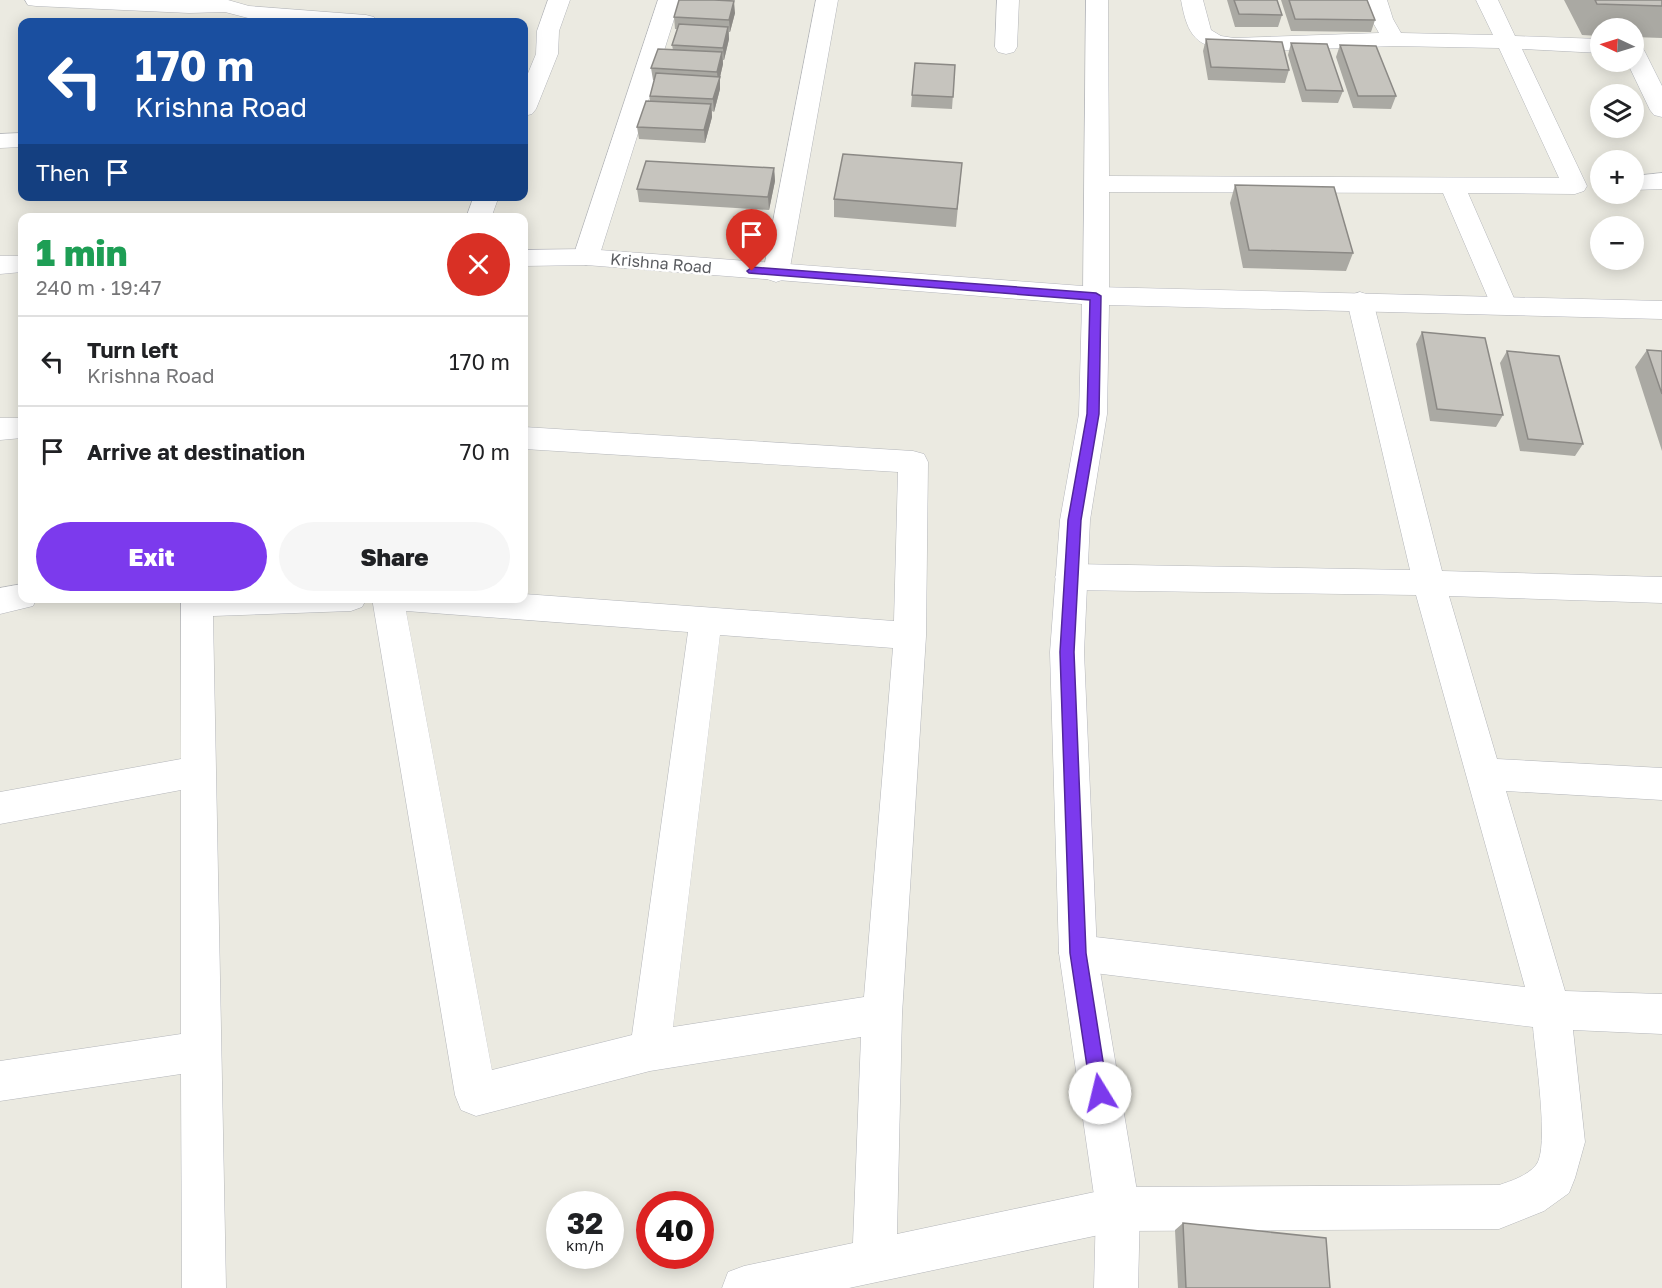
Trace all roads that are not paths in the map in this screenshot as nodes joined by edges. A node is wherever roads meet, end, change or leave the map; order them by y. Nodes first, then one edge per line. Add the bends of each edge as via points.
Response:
1 (36, 0) edge
2 (559, 0) edge
3 (669, 0) edge
4 (827, 0) edge
5 (1008, 0) edge
6 (1097, 0) edge
7 (1192, 0) edge
8 (1376, 0) edge
9 (1487, 0) edge
10 (319, 18) edge
11 (528, 30) edge
12 (548, 31) junction
13 (1394, 39) junction
14 (1507, 42) junction
15 (1006, 46) dead end
16 (1590, 46) edge
17 (1644, 61) edge
18 (528, 100) edge
19 (1662, 110) edge
20 (18, 140) edge
21 (0, 141) edge
22 (1662, 181) edge
23 (1644, 182) edge
24 (1096, 184) junction
25 (1452, 185) junction
26 (1590, 185) edge
27 (1575, 186) junction
28 (586, 257) junction
29 (528, 258) edge
30 (18, 264) edge
31 (0, 265) edge
32 (776, 273) junction
33 (1096, 296) junction
34 (1360, 301) junction
35 (1504, 305) junction
36 (1662, 310) edge
37 (18, 428) edge
38 (0, 429) edge
39 (528, 438) edge
40 (1071, 577) junction
41 (1429, 583) junction
42 (1662, 590) edge
43 (18, 598) edge
44 (0, 601) edge
45 (197, 603) edge
46 (389, 603) edge
47 (475, 603) edge
48 (706, 620) junction
49 (910, 636) junction
50 (198, 771) junction
51 (1483, 774) junction
52 (1662, 784) edge
53 (0, 808) edge
54 (1078, 953) junction
55 (1551, 1010) junction
56 (882, 1014) junction
57 (1662, 1014) edge
58 (200, 1051) junction
59 (650, 1051) junction
60 (0, 1082) edge
61 (1118, 1209) junction
62 (874, 1262) junction
63 (204, 1288) edge
64 (744, 1288) edge
65 (1116, 1288) edge

1 - 10 street via 226,6 248,12
2 - 12 street
3 - 28 street
4 - 32 street
5 - 15 street
6 - 24 street
7 - 13 street via 1196,26 1203,38 1215,43
8 - 13 street
9 - 14 street
11 - 12 street
12 - 18 street via 546,54
13 - 14 street
14 - 16 street
14 - 27 street
17 - 19 street
20 - 21 street
22 - 23 street
24 - 25 street
24 - 33 street
25 - 27 street
25 - 35 street
26 - 27 street
28 - 29 street, Krishna Road
28 - 32 street, Krishna Road
30 - 31 street
32 - 33 street, Krishna Road
33 - 34 street, Krishna Road
33 - 40 street via 1093,414 1075,520
34 - 35 street, Krishna Road
34 - 41 street
35 - 36 street, Krishna Road
37 - 38 street
39 - 49 street via 913,462
40 - 41 street
40 - 54 street via 1067,652
41 - 42 street
41 - 51 street
43 - 44 street
45 - 50 street
46 - 59 street via 476,1095
47 - 48 street
48 - 49 street
48 - 59 street
49 - 56 street
50 - 53 street
50 - 58 street
51 - 52 street
51 - 55 street
54 - 55 street
54 - 61 street
55 - 57 street
55 - 61 street via 1564,1142 1554,1178 1529,1196 1499,1207
56 - 59 street
56 - 62 street
58 - 60 street
58 - 63 street
61 - 62 street
61 - 65 street
62 - 64 street

